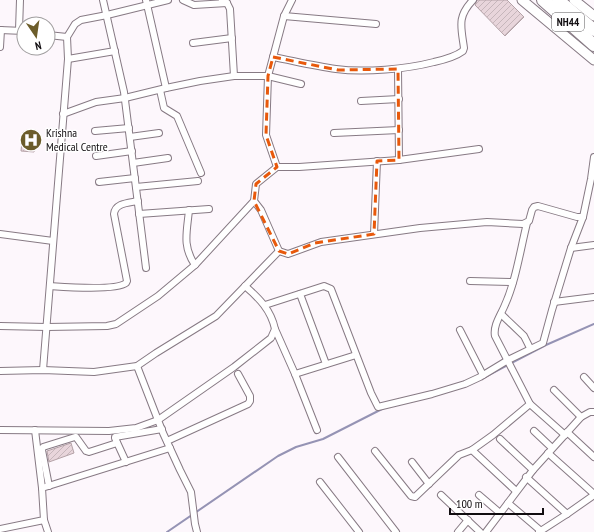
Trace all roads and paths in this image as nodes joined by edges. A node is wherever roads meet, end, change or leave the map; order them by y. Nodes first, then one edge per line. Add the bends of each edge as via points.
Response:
1 (20, 0) edge
2 (103, 0) edge
3 (168, 0) edge
4 (183, 0) edge
5 (292, 0) edge
6 (473, 0) edge
7 (542, 0) edge
8 (558, 0) edge
9 (574, 0) edge
10 (147, 2) edge
11 (224, 2) edge
12 (527, 2) edge
13 (536, 12) junction
14 (107, 15) junction
15 (21, 16) edge
16 (284, 16) junction
17 (594, 16) edge
18 (376, 24) dead end
19 (0, 30) edge
20 (594, 30) edge
21 (16, 31) edge
22 (56, 36) edge
23 (66, 37) junction
24 (232, 38) junction
25 (193, 43) dead end
26 (594, 45) edge
27 (0, 47) edge
28 (115, 51) junction
29 (272, 57) junction
30 (68, 59) junction
31 (594, 60) edge
32 (398, 69) junction
33 (234, 76) junction
34 (268, 76) junction
35 (301, 84) dead end
36 (163, 89) junction
37 (125, 98) junction
38 (399, 99) junction
39 (361, 101) dead end
40 (63, 114) junction
41 (129, 128) junction
42 (95, 130) dead end
43 (400, 130) junction
44 (159, 133) dead end
45 (334, 133) dead end
46 (130, 137) junction
47 (479, 150) dead end
48 (132, 151) junction
49 (96, 156) dead end
50 (594, 157) edge
51 (168, 158) dead end
52 (399, 160) junction
53 (377, 162) junction
54 (133, 163) junction
55 (277, 167) junction
56 (201, 173) dead end
57 (135, 178) junction
58 (198, 181) dead end
59 (99, 182) dead end
60 (136, 187) junction
61 (138, 201) junction
62 (254, 201) junction
63 (209, 209) dead end
64 (189, 210) junction
65 (139, 214) junction
66 (583, 217) junction
67 (527, 223) junction
68 (0, 234) edge
69 (374, 234) junction
70 (53, 241) junction
71 (594, 245) edge
72 (572, 248) junction
73 (279, 251) junction
74 (194, 265) junction
75 (146, 268) dead end
76 (470, 281) dead end
77 (513, 282) junction
78 (50, 286) junction
79 (246, 286) junction
80 (300, 294) junction
81 (594, 297) edge
82 (554, 302) junction
83 (265, 305) junction
84 (501, 314) junction
85 (0, 326) edge
86 (47, 327) junction
87 (275, 329) junction
88 (460, 330) dead end
89 (530, 348) junction
90 (356, 355) junction
91 (508, 360) junction
92 (326, 364) junction
93 (137, 366) junction
94 (43, 370) junction
95 (0, 371) edge
96 (238, 374) dead end
97 (295, 374) junction
98 (484, 375) junction
99 (584, 377) dead end
100 (594, 388) edge
101 (554, 390) dead end
102 (530, 404) junction
103 (594, 412) edge
104 (581, 417) junction
105 (158, 420) junction
106 (162, 429) junction
107 (0, 430) edge
108 (35, 430) junction
109 (317, 430) dead end
110 (534, 431) dead end
111 (566, 433) junction
112 (500, 439) dead end
113 (167, 441) junction
114 (117, 443) junction
115 (170, 448) junction
116 (472, 450) junction
117 (374, 451) dead end
118 (550, 451) junction
119 (338, 457) dead end
120 (594, 457) edge
121 (126, 462) junction
122 (412, 462) dead end
123 (533, 470) junction
124 (526, 477) junction
125 (320, 482) dead end
126 (429, 484) junction
127 (49, 486) junction
128 (42, 488) junction
129 (516, 491) junction
130 (594, 494) edge
131 (441, 495) dead end
132 (479, 495) dead end
133 (508, 503) junction
134 (500, 513) junction
135 (568, 514) junction
136 (44, 520) junction
137 (468, 520) junction
138 (0, 529) edge
139 (488, 530) edge
140 (48, 532) edge
141 (197, 532) edge
142 (359, 532) edge
143 (396, 532) edge
144 (458, 532) edge
145 (480, 532) edge
146 (496, 532) edge
147 (540, 532) edge

1 - 15 street
2 - 14 street
3 - 10 street
4 - 11 street via 194,5
5 - 16 street
6 - 32 street via 466,7 461,20 463,51 445,59
7 - 13 street
7 - 26 highway, NH44
8 - 20 highway, NH44
9 - 17 street
10 - 14 street
10 - 36 street
11 - 24 street via 230,9
12 - 13 street
13 - 31 street
14 - 23 street via 81,20
14 - 28 street
16 - 18 street
16 - 29 street
19 - 21 street
19 - 27 street
22 - 23 street
23 - 30 street
24 - 25 street
24 - 33 street
28 - 30 street
28 - 37 street
29 - 32 street via 338,70
29 - 34 street
30 - 40 street
32 - 38 street
33 - 34 street
33 - 36 street via 200,80
34 - 35 street
34 - 55 street via 266,135
36 - 37 street
36 - 56 street via 164,108 177,116
37 - 40 street via 96,102
37 - 41 street
38 - 39 street
38 - 43 street
40 - 70 street
41 - 42 street
41 - 46 street
43 - 45 street
43 - 52 street
44 - 46 street
46 - 48 street
47 - 52 street
48 - 49 street
48 - 54 street
50 - 66 street
51 - 54 street
52 - 53 street
53 - 55 street
53 - 69 street
54 - 57 street
55 - 62 street via 256,184
57 - 59 street
57 - 60 street
58 - 60 street
60 - 61 street
61 - 65 street
61 - 78 street via 117,206 114,214 126,283 117,287
62 - 73 street via 261,210
62 - 74 street
63 - 64 street
64 - 65 street
64 - 74 street via 186,241
65 - 75 street
66 - 67 street via 538,206 532,210
66 - 72 street
67 - 69 street via 487,222
67 - 77 street
68 - 70 street
69 - 73 street via 315,243 288,254
70 - 78 street
71 - 72 street
72 - 82 street
73 - 79 street
74 - 86 street via 158,296 116,324
76 - 77 street
77 - 84 street
78 - 86 street
79 - 83 street
79 - 93 street via 216,316
80 - 83 street
80 - 90 street via 324,286 331,289
80 - 92 street
81 - 82 street
82 - 89 street via 543,343
83 - 87 street
84 - 89 street via 521,332
84 - 91 street via 494,331
85 - 86 street
86 - 94 street
87 - 97 street
87 - 105 street via 271,338 234,368
88 - 98 street
89 - 91 street
90 - 92 street
90 - 98 street via 378,407 432,394
91 - 98 street
91 - 102 street
92 - 97 street
93 - 94 street via 94,372
93 - 105 street
94 - 95 street
96 - 113 street via 250,396 248,404
97 - 109 street
99 - 100 street
101 - 104 street
102 - 111 street
102 - 116 street
103 - 104 street
104 - 111 street
105 - 106 street
105 - 108 street via 136,428 116,431
106 - 113 street
106 - 114 street via 116,436
107 - 108 street
108 - 128 street
110 - 118 street
111 - 118 street
111 - 120 street
112 - 123 street
113 - 115 street
114 - 121 street
114 - 127 street via 89,452 75,436 43,447
115 - 121 street
115 - 141 street via 191,492
116 - 126 street via 459,455
116 - 129 street
117 - 126 street via 411,496 418,495
118 - 123 street
118 - 130 street
119 - 143 street
121 - 127 street
122 - 126 street
123 - 124 street
124 - 129 street
124 - 135 street
125 - 142 street
127 - 128 street
128 - 136 street
129 - 133 street
130 - 135 street
131 - 137 street
132 - 134 street
133 - 134 street
133 - 147 street
134 - 139 street
135 - 147 street
136 - 138 street
136 - 140 street
137 - 144 street
137 - 145 street
139 - 146 street

